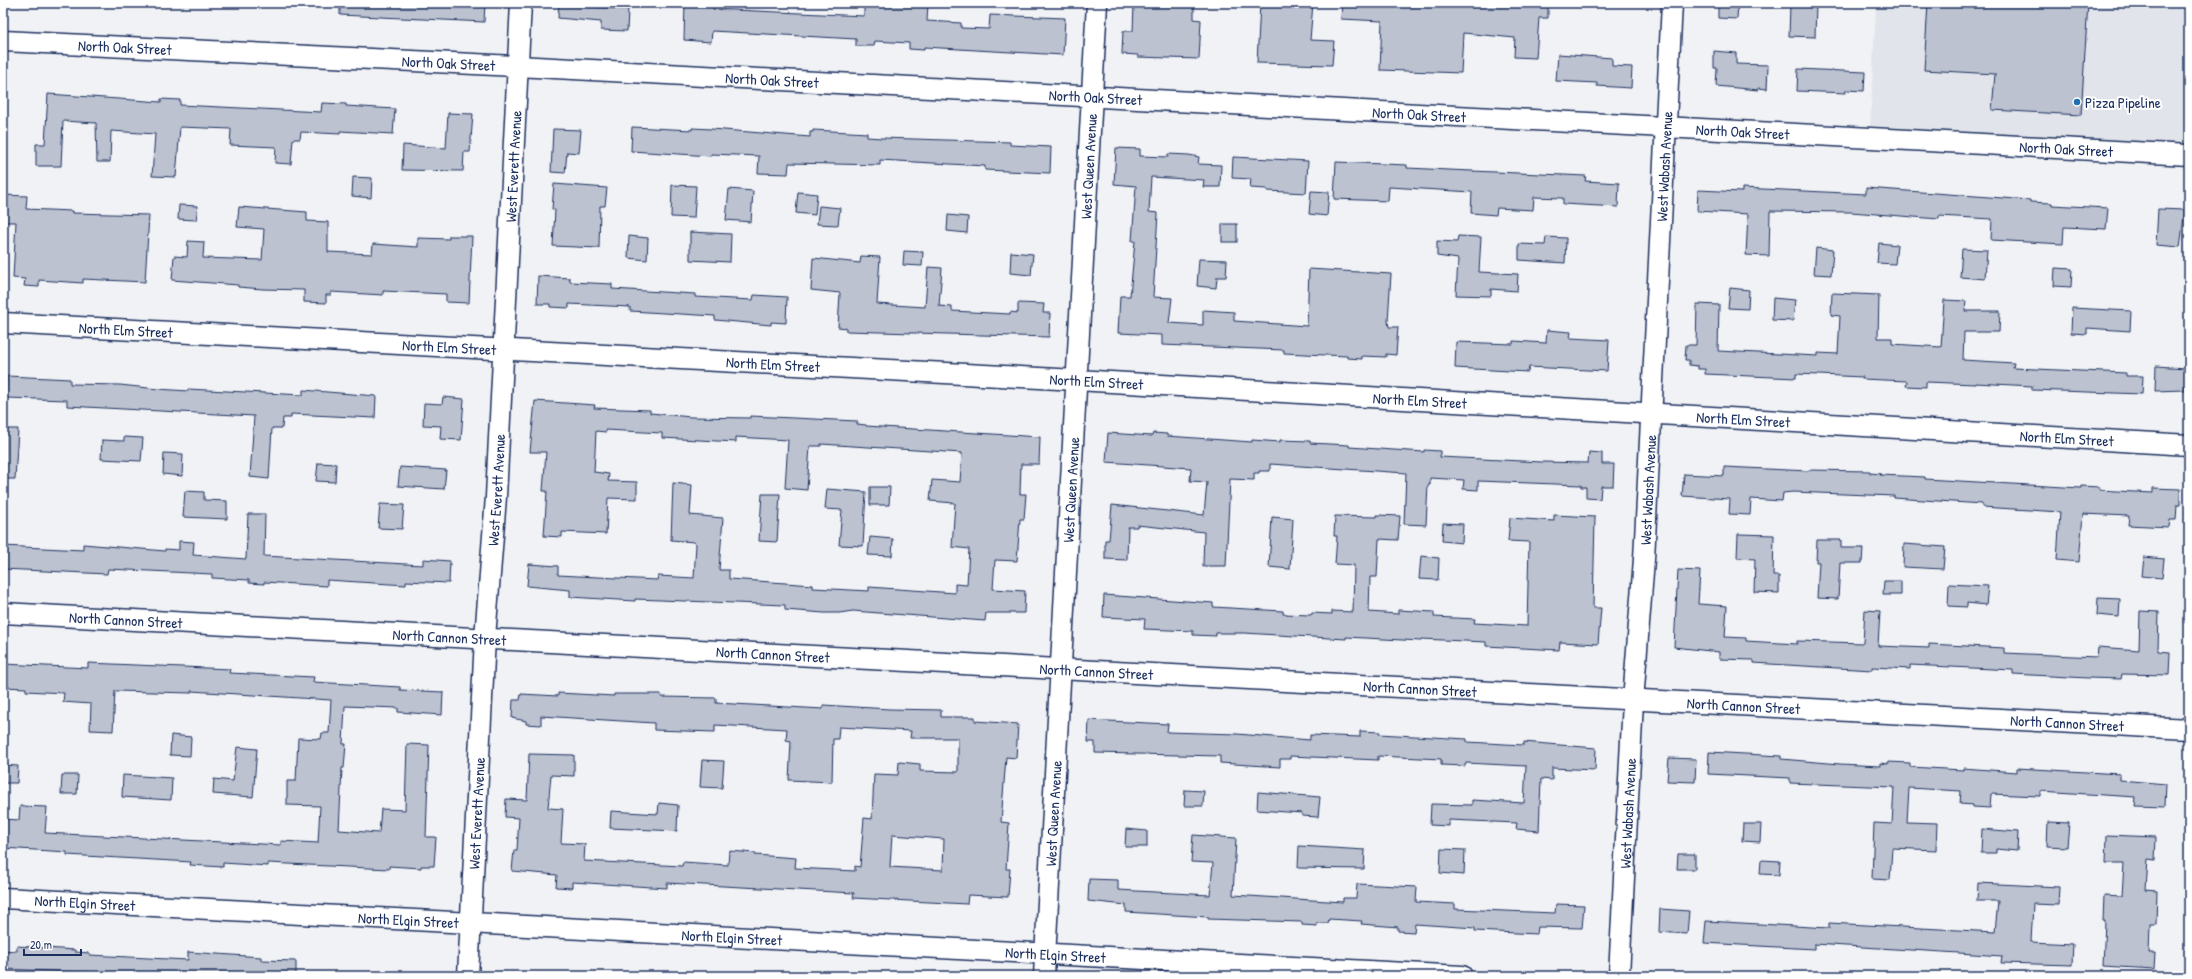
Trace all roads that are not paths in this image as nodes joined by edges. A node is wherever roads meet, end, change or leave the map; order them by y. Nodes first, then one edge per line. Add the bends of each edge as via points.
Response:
1 (521, 3) edge
2 (1097, 3) edge
3 (1672, 3) edge
4 (3, 41) edge
5 (517, 66) junction
6 (1092, 96) junction
7 (1666, 128) junction
8 (2189, 155) edge
9 (3, 323) edge
10 (504, 350) junction
11 (1077, 380) junction
12 (1651, 414) junction
13 (2189, 445) edge
14 (3, 613) edge
15 (485, 638) junction
16 (1059, 670) junction
17 (1633, 701) junction
18 (2189, 729) edge
19 (3, 898) edge
20 (471, 923) junction
21 (1045, 954) junction
22 (468, 976) edge
23 (1044, 976) edge
24 (1462, 976) edge
25 (1619, 976) edge

1 - 5 street, West Everett Avenue
2 - 6 street, West Queen Avenue
3 - 7 street, West Wabash Avenue
4 - 5 street, North Oak Street
5 - 6 street, North Oak Street
5 - 10 street, West Everett Avenue
6 - 7 street, North Oak Street
6 - 11 street, West Queen Avenue
7 - 8 street, North Oak Street
7 - 12 street, West Wabash Avenue
9 - 10 street, North Elm Street
10 - 11 street, North Elm Street
10 - 15 street, West Everett Avenue
11 - 12 street, North Elm Street
11 - 16 street, West Queen Avenue
12 - 13 street, North Elm Street
12 - 17 street, West Wabash Avenue via 1644,560
14 - 15 street, North Cannon Street
15 - 16 street, North Cannon Street
15 - 20 street, West Everett Avenue
16 - 17 street, North Cannon Street
16 - 21 street, West Queen Avenue
17 - 18 street, North Cannon Street
17 - 25 street, West Wabash Avenue
19 - 20 street, North Elgin Street
20 - 21 street, North Elgin Street
20 - 22 street, West Everett Avenue
21 - 23 street, West Queen Avenue
21 - 24 street, North Elgin Street

